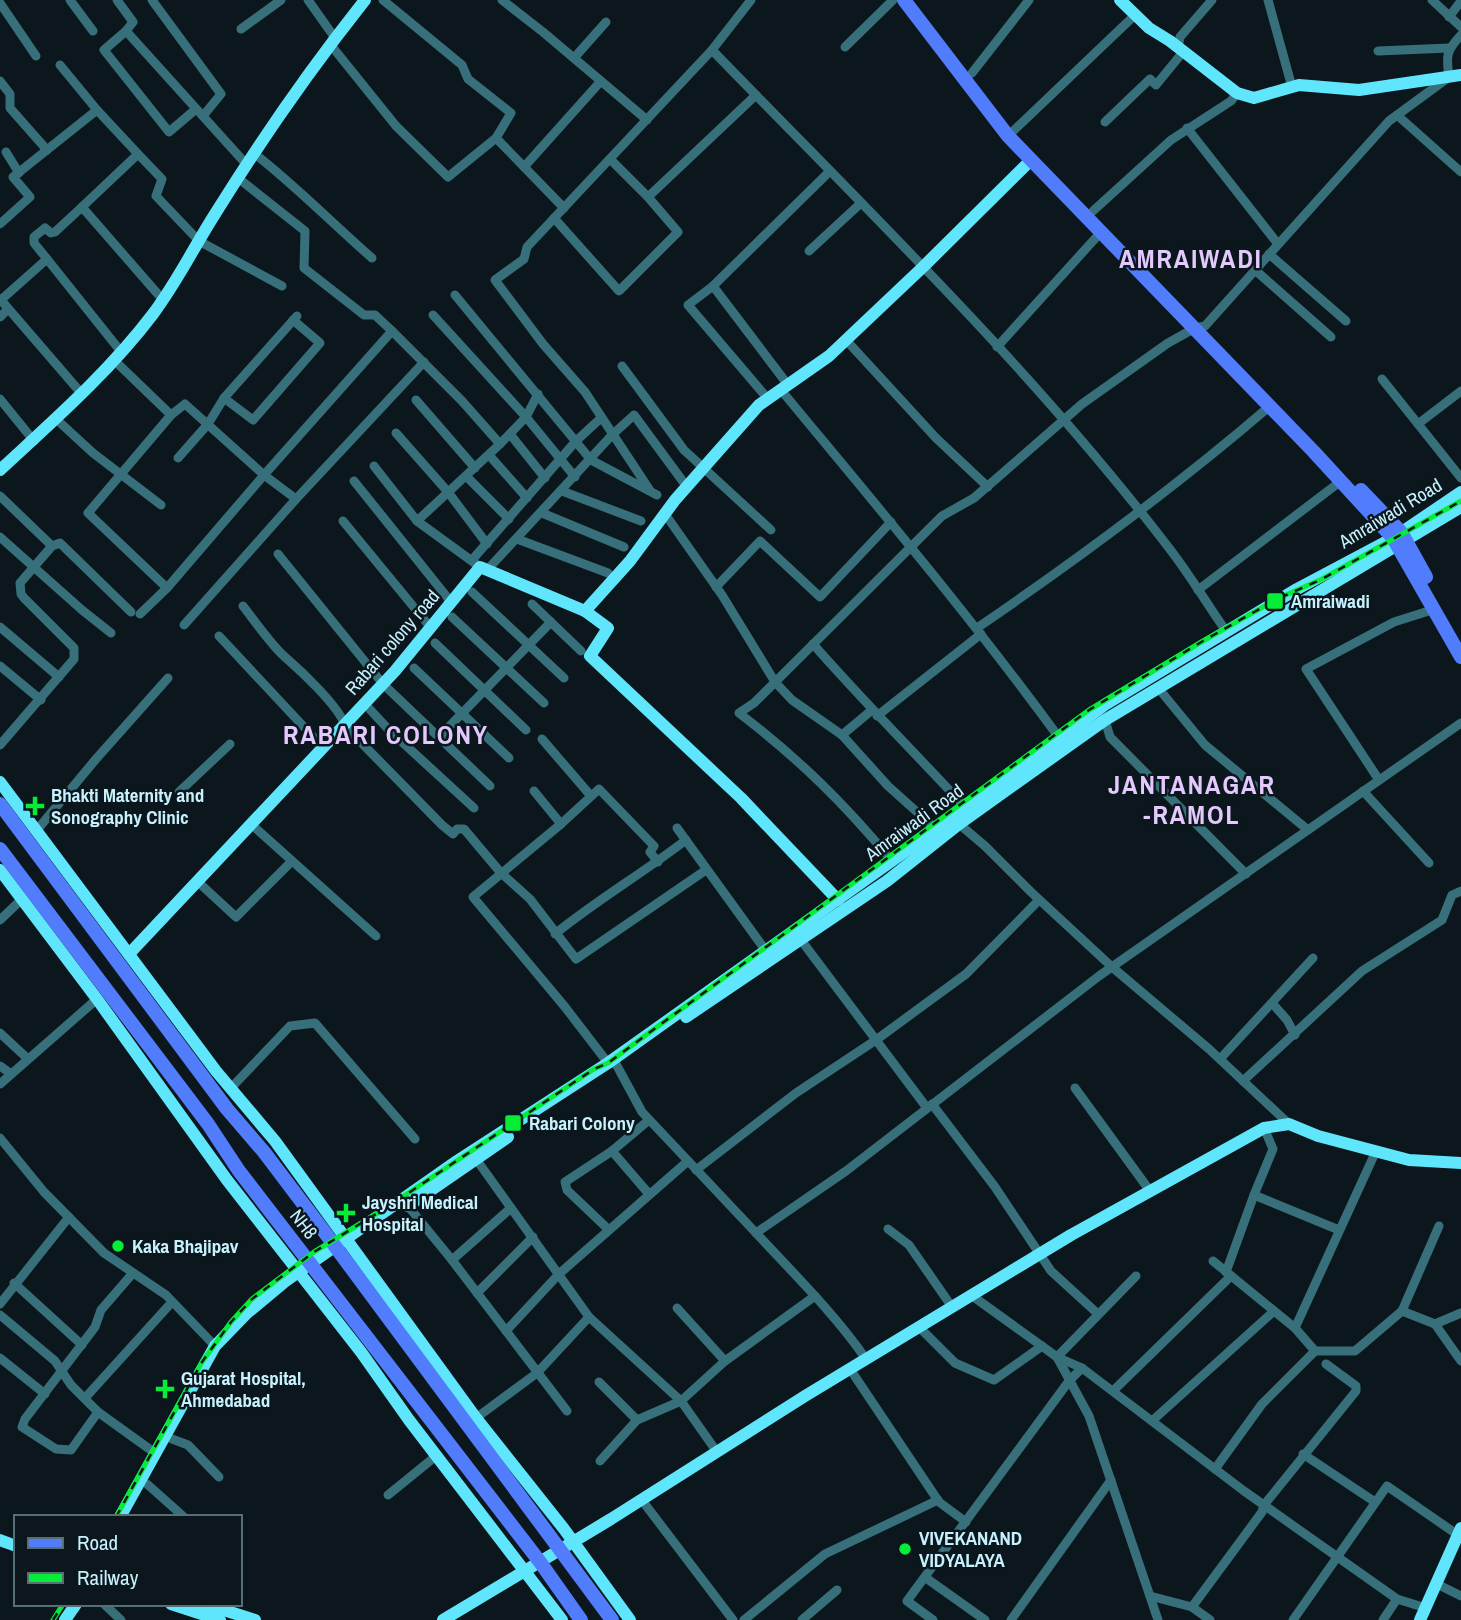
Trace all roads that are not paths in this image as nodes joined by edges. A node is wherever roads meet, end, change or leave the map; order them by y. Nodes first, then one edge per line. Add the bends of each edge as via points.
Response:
1 (70, 0) edge
2 (117, 0) edge
3 (152, 0) edge
4 (281, 0) edge
5 (308, 0) edge
6 (365, 0) edge
7 (383, 0) edge
8 (502, 0) edge
9 (520, 0) edge
10 (751, 0) edge
11 (893, 0) edge
12 (904, 0) edge
13 (916, 0) edge
14 (1029, 0) edge
15 (1120, 0) edge
16 (1212, 0) edge
17 (1268, 0) edge
18 (1432, 0) edge
19 (1461, 1) edge
20 (0, 3) edge
21 (513, 8) junction
22 (1135, 15) junction
23 (1449, 17) junction
24 (606, 22) dead end
25 (1461, 27) edge
26 (241, 29) dead end
27 (93, 31) dead end
28 (126, 31) junction
29 (1461, 35) edge
30 (333, 41) junction
31 (845, 47) dead end
32 (1449, 48) junction
33 (712, 50) junction
34 (1180, 50) junction
35 (1378, 51) dead end
36 (36, 56) dead end
37 (574, 58) junction
38 (60, 65) dead end
39 (972, 73) junction
40 (1455, 76) edge
41 (0, 80) edge
42 (601, 81) junction
43 (1292, 87) junction
44 (1237, 93) junction
45 (756, 95) junction
46 (97, 110) junction
47 (200, 112) junction
48 (1397, 115) junction
49 (646, 120) junction
50 (1105, 122) dead end
51 (1187, 128) junction
52 (1011, 133) junction
53 (496, 138) junction
54 (47, 150) junction
55 (6, 152) dead end
56 (138, 154) junction
57 (251, 159) junction
58 (610, 159) junction
59 (1031, 160) junction
60 (524, 167) junction
61 (830, 171) junction
62 (19, 173) junction
63 (1461, 173) edge
64 (239, 178) junction
65 (648, 197) junction
66 (861, 203) junction
67 (82, 207) junction
68 (564, 208) junction
69 (1093, 211) junction
70 (554, 218) junction
71 (0, 223) edge
72 (1101, 232) junction
73 (199, 241) junction
74 (1278, 244) junction
75 (809, 251) dead end
76 (1269, 254) junction
77 (372, 258) dead end
78 (47, 259) junction
79 (923, 267) junction
80 (1255, 270) junction
81 (282, 286) dead end
82 (713, 286) junction
83 (454, 295) dead end
84 (0, 300) edge
85 (163, 300) junction
86 (8, 309) junction
87 (433, 315) dead end
88 (0, 317) edge
89 (1346, 321) dead end
90 (1200, 327) junction
91 (392, 331) junction
92 (1332, 337) dead end
93 (846, 340) junction
94 (997, 347) junction
95 (119, 357) junction
96 (424, 362) junction
97 (622, 366) dead end
98 (1382, 379) dead end
99 (784, 388) junction
100 (1461, 391) edge
101 (81, 393) junction
102 (538, 394) junction
103 (224, 398) junction
104 (0, 399) edge
105 (768, 399) junction
106 (416, 400) dead end
107 (1270, 406) junction
108 (171, 415) junction
109 (526, 417) junction
110 (601, 418) junction
111 (56, 419) junction
112 (1065, 419) junction
113 (1418, 424) junction
114 (208, 425) junction
115 (396, 433) dead end
116 (510, 434) junction
117 (612, 435) junction
118 (34, 440) junction
119 (576, 441) junction
120 (500, 444) junction
121 (489, 455) junction
122 (178, 458) dead end
123 (562, 460) junction
124 (592, 460) junction
125 (374, 466) dead end
126 (475, 468) junction
127 (0, 470) edge
128 (702, 470) junction
129 (122, 473) junction
130 (264, 475) junction
131 (466, 476) junction
132 (575, 477) junction
133 (545, 478) junction
134 (1461, 478) edge
135 (354, 481) dead end
136 (1341, 481) junction
137 (687, 487) junction
138 (988, 487) junction
139 (562, 491) junction
140 (448, 492) junction
141 (1461, 492) edge
142 (0, 496) edge
143 (527, 498) junction
144 (296, 499) junction
145 (161, 505) dead end
146 (1461, 507) edge
147 (1139, 510) junction
148 (542, 513) junction
149 (665, 514) junction
150 (509, 519) junction
151 (641, 520) dead end
152 (343, 521) dead end
153 (417, 521) junction
154 (891, 522) junction
155 (771, 530) dead end
156 (0, 537) edge
157 (517, 538) junction
158 (1399, 539) junction
159 (487, 544) junction
160 (52, 546) junction
161 (911, 546) junction
162 (624, 547) dead end
163 (278, 554) dead end
164 (480, 565) junction
165 (34, 566) junction
166 (608, 573) dead end
167 (167, 587) junction
168 (716, 587) junction
169 (1198, 590) junction
170 (472, 592) dead end
171 (452, 602) junction
172 (532, 604) dead end
173 (243, 606) dead end
174 (1435, 609) junction
175 (586, 611) junction
176 (452, 617) dead end
177 (551, 622) junction
178 (184, 625) dead end
179 (0, 627) edge
180 (431, 628) junction
181 (979, 631) junction
182 (1226, 631) junction
183 (111, 633) dead end
184 (219, 636) dead end
185 (435, 643) dead end
186 (1461, 643) edge
187 (813, 644) junction
188 (529, 646) junction
189 (581, 651) dead end
190 (1461, 657) edge
191 (0, 666) edge
192 (414, 668) dead end
193 (508, 668) junction
194 (59, 677) junction
195 (168, 678) dead end
196 (564, 678) dead end
197 (775, 682) junction
198 (383, 684) junction
199 (1159, 689) junction
200 (485, 691) junction
201 (41, 700) junction
202 (364, 703) junction
203 (544, 704) dead end
204 (875, 713) junction
205 (463, 715) junction
206 (1105, 720) junction
207 (1461, 723) edge
208 (345, 726) junction
209 (526, 730) dead end
210 (842, 735) junction
211 (439, 737) junction
212 (542, 739) dead end
213 (1060, 739) junction
214 (230, 744) dead end
215 (0, 745) edge
216 (321, 750) junction
217 (509, 758) dead end
218 (1379, 780) junction
219 (0, 782) edge
220 (490, 786) dead end
221 (534, 791) dead end
222 (1363, 791) junction
223 (179, 792) dead end
224 (591, 796) junction
225 (0, 804) edge
226 (474, 808) dead end
227 (966, 808) junction
228 (251, 824) junction
229 (561, 824) junction
230 (959, 824) junction
231 (677, 828) dead end
232 (936, 829) junction
233 (37, 830) junction
234 (1308, 830) junction
235 (686, 840) junction
236 (0, 849) edge
237 (292, 861) junction
238 (892, 861) junction
239 (658, 862) junction
240 (1429, 863) dead end
241 (0, 870) edge
242 (706, 870) junction
243 (501, 873) junction
244 (1246, 874) junction
245 (197, 881) junction
246 (1461, 891) edge
247 (22, 899) junction
248 (838, 900) junction
249 (1039, 900) junction
250 (0, 920) edge
251 (555, 934) junction
252 (376, 936) dead end
253 (797, 936) junction
254 (766, 951) junction
255 (129, 954) junction
256 (1313, 958) dead end
257 (1112, 967) junction
258 (97, 999) junction
259 (1272, 1003) junction
260 (0, 1033) edge
261 (1295, 1035) junction
262 (876, 1040) junction
263 (28, 1059) junction
264 (1220, 1059) junction
265 (612, 1063) junction
266 (0, 1066) edge
267 (11, 1074) junction
268 (1243, 1081) junction
269 (0, 1084) edge
270 (1075, 1087) dead end
271 (230, 1089) junction
272 (930, 1106) junction
273 (649, 1120) junction
274 (1289, 1124) junction
275 (1264, 1128) junction
276 (0, 1138) edge
277 (415, 1139) dead end
278 (612, 1151) junction
279 (1376, 1151) junction
280 (476, 1159) junction
281 (688, 1161) junction
282 (1461, 1163) edge
283 (696, 1170) junction
284 (1150, 1191) junction
285 (649, 1194) junction
286 (1254, 1195) junction
287 (404, 1204) junction
288 (511, 1208) junction
289 (69, 1217) junction
290 (1439, 1226) dead end
291 (888, 1229) dead end
292 (609, 1230) junction
293 (1339, 1230) junction
294 (756, 1233) junction
295 (533, 1237) junction
296 (339, 1242) junction
297 (1039, 1254) junction
298 (452, 1260) junction
299 (1213, 1261) dead end
300 (307, 1271) junction
301 (132, 1273) junction
302 (559, 1274) junction
303 (1229, 1274) junction
304 (1136, 1276) dead end
305 (14, 1283) junction
306 (477, 1293) junction
307 (971, 1295) junction
308 (815, 1296) junction
309 (172, 1302) junction
310 (0, 1304) edge
311 (952, 1307) junction
312 (677, 1308) dead end
313 (1274, 1311) junction
314 (1402, 1311) junction
315 (1461, 1312) edge
316 (1098, 1314) junction
317 (0, 1315) edge
318 (590, 1317) junction
319 (1434, 1324) junction
320 (919, 1327) junction
321 (1295, 1328) junction
322 (506, 1331) junction
323 (82, 1345) junction
324 (215, 1346) junction
325 (1042, 1346) junction
326 (1315, 1351) junction
327 (1057, 1357) junction
328 (0, 1358) edge
329 (866, 1359) junction
330 (725, 1361) junction
331 (1461, 1361) edge
332 (1326, 1364) dead end
333 (1082, 1368) junction
334 (850, 1369) junction
335 (537, 1373) junction
336 (61, 1374) junction
337 (1069, 1381) junction
338 (599, 1382) dead end
339 (1113, 1391) junction
340 (45, 1394) junction
341 (85, 1398) junction
342 (681, 1401) junction
343 (568, 1411) dead end
344 (98, 1412) junction
345 (476, 1418) junction
346 (637, 1420) junction
347 (1152, 1421) junction
348 (172, 1439) junction
349 (717, 1452) junction
350 (155, 1453) junction
351 (1303, 1454) junction
352 (436, 1456) junction
353 (600, 1461) dead end
354 (1215, 1469) junction
355 (219, 1478) dead end
356 (1111, 1480) junction
357 (147, 1484) junction
358 (388, 1495) dead end
359 (641, 1499) junction
360 (938, 1500) junction
361 (1376, 1503) junction
362 (1264, 1505) junction
363 (121, 1515) edge
364 (129, 1515) edge
365 (182, 1515) edge
366 (966, 1522) junction
367 (1460, 1532) edge
368 (567, 1546) junction
369 (1337, 1557) junction
370 (540, 1562) junction
371 (524, 1570) junction
372 (926, 1578) junction
373 (1437, 1584) junction
374 (837, 1590) dead end
375 (1150, 1596) junction
376 (1461, 1596) edge
377 (1397, 1599) junction
378 (106, 1606) edge
379 (177, 1606) edge
380 (211, 1606) edge
381 (1192, 1607) junction
382 (1423, 1614) edge
383 (121, 1620) edge
384 (220, 1620) edge
385 (256, 1620) edge
386 (443, 1620) edge
387 (562, 1620) edge
388 (581, 1620) edge
389 (612, 1620) edge
390 (630, 1620) edge
391 (733, 1620) edge
392 (744, 1620) edge
393 (802, 1620) edge
394 (933, 1620) edge
395 (985, 1620) edge
396 (1011, 1620) edge
397 (1158, 1620) edge
398 (1210, 1620) edge
399 (1293, 1620) edge
400 (1383, 1620) edge

1 - 27 street
2 - 28 street via 133,22
3 - 47 street via 221,94
4 - 26 street
5 - 30 street
6 - 30 street
7 - 53 street via 462,65 468,79 511,113
8 - 21 street
9 - 21 street
10 - 33 street
11 - 31 street
12 - 52 main road
13 - 39 main road
14 - 39 street
15 - 22 street
16 - 34 street via 1180,37
17 - 43 street
18 - 23 street
19 - 23 street
20 - 36 street
21 - 37 street
22 - 34 street
22 - 52 street
23 - 25 street
24 - 37 street
28 - 47 street
28 - 47 street via 104,50 169,132
29 - 32 street
30 - 53 street via 396,126 448,177
30 - 57 street
32 - 35 street
32 - 40 street via 1447,65
33 - 45 street
33 - 49 street
34 - 44 street
34 - 50 street via 1156,85 1150,79
37 - 42 street
38 - 46 street
39 - 52 main road
40 - 43 street via 1359,90
40 - 48 street
41 - 54 street via 10,94 10,108
42 - 49 street
42 - 60 street
43 - 44 street via 1254,98
44 - 51 street
45 - 61 street
45 - 65 street
46 - 54 street
46 - 56 street
47 - 57 street
48 - 63 street
48 - 74 street
49 - 58 street
51 - 69 street
51 - 74 street
52 - 59 main road
52 - 69 main road
53 - 60 street
54 - 62 street
55 - 62 street
56 - 67 street
56 - 73 street via 162,179 156,196
57 - 64 street
57 - 77 street via 295,186
58 - 65 street
58 - 68 street
59 - 72 main road
59 - 79 street
60 - 68 street
61 - 66 street
61 - 82 street
62 - 71 street via 13,177 30,197
64 - 73 street
64 - 91 street via 304,231 304,268
65 - 70 street via 678,232 619,291
66 - 75 street
66 - 79 street
67 - 78 street via 55,233 45,229 34,237
67 - 85 street
68 - 70 street
69 - 90 main road
70 - 110 street via 527,247 524,259 495,279
72 - 90 main road
72 - 94 street
73 - 81 street
73 - 85 street
74 - 76 street
76 - 80 street
76 - 89 street
78 - 84 street
78 - 95 street
79 - 93 street
79 - 94 street
80 - 90 street
80 - 92 street
82 - 99 street
82 - 105 street via 688,305
83 - 102 street
84 - 86 street
85 - 95 street
86 - 88 street
86 - 101 street
87 - 109 street
90 - 107 main road
90 - 112 street via 1168,343
90 - 158 main road
91 - 96 street
91 - 130 street
93 - 99 street
93 - 138 street
94 - 112 street
95 - 101 street
95 - 108 street
96 - 120 street
96 - 144 street
97 - 128 street
98 - 113 street
99 - 105 street
99 - 154 street
100 - 113 street
101 - 111 street
102 - 109 street
102 - 119 street
103 - 103 street via 295,318 320,343 253,420
103 - 114 street
104 - 118 street
105 - 128 street
106 - 126 street
107 - 136 main road
107 - 147 street
108 - 114 street via 185,404
108 - 129 street
109 - 116 street
109 - 123 street
110 - 117 street
110 - 119 street
111 - 118 street
111 - 129 street
112 - 138 street
112 - 147 street
113 - 134 street
114 - 122 street
114 - 130 street
115 - 140 street
116 - 120 street
116 - 133 street
117 - 124 street
117 - 124 street via 653,492
117 - 137 street via 634,415
118 - 127 street
119 - 123 street
119 - 124 street
120 - 121 street
121 - 126 street
121 - 143 street
123 - 132 street
123 - 133 street
124 - 132 street
125 - 153 street
126 - 131 street
128 - 137 street
128 - 155 street
129 - 145 street
129 - 167 street via 88,513
130 - 144 street
130 - 167 street
131 - 140 street
131 - 150 street
132 - 139 street
133 - 143 street
135 - 171 street
136 - 158 main road
136 - 169 street
137 - 149 street
138 - 161 street via 942,516
139 - 148 street
139 - 151 street
140 - 153 street
140 - 159 street
141 - 158 street, Amraiwadi Road
142 - 160 street
143 - 150 street
144 - 178 street
146 - 158 street
147 - 169 street
147 - 181 street
148 - 157 street
148 - 162 street
149 - 168 street
149 - 175 street
150 - 159 street
152 - 180 street
153 - 164 street
154 - 161 street
154 - 168 street via 820,597 760,541
156 - 165 street
157 - 164 street
157 - 166 street
158 - 174 main road
158 - 182 street, Amraiwadi Road via 1297,589
158 - 186 main road
158 - 199 street
159 - 164 street
160 - 165 street
160 - 167 street via 60,543 135,613
161 - 181 street
161 - 187 street
163 - 198 street
164 - 171 street, Rabari colony road
164 - 175 street
165 - 183 street
165 - 194 street via 20,583 21,594 74,648 74,659
168 - 197 street
169 - 182 street
170 - 188 street
171 - 180 street, Rabari colony road
172 - 177 street
173 - 208 street
174 - 190 main road
174 - 218 street via 1394,622 1306,669
175 - 248 street via 608,628 590,656 741,798
176 - 193 street
177 - 188 street
177 - 189 street
179 - 194 street
180 - 198 street, Rabari colony road
181 - 204 street
181 - 213 street
182 - 213 street, Amraiwadi Road via 1106,704
184 - 216 street
185 - 200 street
187 - 197 street
187 - 204 street
188 - 193 street
188 - 196 street
191 - 201 street
192 - 205 street
193 - 200 street
193 - 203 street
194 - 201 street
195 - 233 street
197 - 210 street via 792,700
197 - 238 street via 739,713 789,752 852,813
198 - 202 street, Rabari colony road
198 - 211 street
199 - 206 street
199 - 234 street via 1205,745
200 - 205 street
200 - 209 street
201 - 215 street
202 - 208 street, Rabari colony road
202 - 226 street
204 - 210 street
204 - 227 street
205 - 211 street
205 - 217 street
206 - 230 street
206 - 244 street via 1110,737
207 - 218 street
208 - 216 street, Rabari colony road
208 - 243 street via 442,825 453,834 464,830
210 - 232 street via 888,786
211 - 220 street
212 - 224 street
213 - 227 street, Amraiwadi Road
214 - 223 street
216 - 228 street, Rabari colony road
218 - 222 street
219 - 233 street
221 - 229 street
222 - 234 street
222 - 240 street
224 - 229 street
224 - 239 street via 598,789 654,846 650,852
225 - 296 main road, NH8 via 227,1109
227 - 232 street, Amraiwadi Road
228 - 237 street
228 - 245 street, Rabari colony road
229 - 243 street
230 - 249 street
230 - 253 street via 887,881
231 - 235 street
232 - 238 street, Amraiwadi Road
233 - 255 street
234 - 244 street
235 - 239 street
235 - 242 street
236 - 300 main road, NH8
237 - 245 street via 236,917
237 - 252 street
238 - 248 street, Amraiwadi Road
239 - 251 street
241 - 247 street
242 - 251 street via 576,960
242 - 254 street
243 - 251 street via 530,899
243 - 265 street via 473,897
244 - 257 street
245 - 255 street, Rabari colony road
246 - 261 street via 1452,895 1442,920 1362,971
247 - 250 street
247 - 258 street
248 - 253 street, Amraiwadi Road
249 - 257 street
249 - 262 street via 966,974
253 - 254 street, Amraiwadi Road
253 - 262 street
253 - 265 street
254 - 265 street, Amraiwadi Road
255 - 271 street
256 - 259 street
257 - 264 street
257 - 272 street
258 - 263 street
258 - 300 street via 227,1180
259 - 261 street
259 - 264 street
260 - 263 street
261 - 268 street
262 - 272 street
262 - 283 street via 796,1093
263 - 267 street
264 - 268 street
265 - 273 street
265 - 280 street
265 - 287 street, Amraiwadi Road via 457,1161
266 - 267 street
267 - 269 street
268 - 274 street
270 - 284 street
271 - 277 street via 290,1026 315,1023
271 - 296 street via 275,1141
272 - 294 street
272 - 297 street via 995,1187
273 - 278 street
273 - 281 street
274 - 275 street
274 - 279 street
275 - 284 street
275 - 286 street via 1273,1149
276 - 289 street
278 - 285 street
278 - 292 street via 569,1177 565,1186
279 - 282 street via 1409,1160
279 - 293 street
280 - 287 street
280 - 288 street
281 - 283 street
281 - 285 street
283 - 294 street
284 - 297 street
285 - 292 street
286 - 293 street
286 - 303 street
287 - 296 street
287 - 298 street
288 - 295 street
288 - 298 street
289 - 301 street via 104,1253
289 - 305 street
290 - 314 street
291 - 311 street via 909,1245
292 - 302 street
293 - 321 street
294 - 308 street
295 - 302 street
295 - 306 street
296 - 300 street
296 - 345 street
296 - 368 main road, NH8
297 - 307 street
297 - 316 street
298 - 306 street
299 - 303 street
300 - 324 street via 246,1314
300 - 348 street via 250,1318 223,1348
300 - 352 street
300 - 370 main road, NH8
301 - 309 street
301 - 323 street via 101,1310
302 - 318 street
302 - 322 street
303 - 313 street
303 - 339 street
304 - 316 street
305 - 310 street
305 - 323 street
306 - 322 street
307 - 311 street
307 - 325 street
308 - 329 street
308 - 330 street
309 - 324 street
309 - 341 street
311 - 320 street
312 - 330 street
313 - 321 street
313 - 347 street
314 - 319 street
314 - 326 street via 1355,1351
315 - 319 street
316 - 327 street
317 - 336 street via 55,1361
318 - 335 street
318 - 342 street
319 - 331 street
320 - 325 street via 955,1363 994,1380
320 - 329 street
321 - 326 street
322 - 335 street
323 - 336 street
324 - 350 street
325 - 327 street
326 - 354 street via 1262,1404
327 - 333 street
327 - 337 street
328 - 340 street
329 - 334 street
330 - 342 street
332 - 351 street via 1357,1389
333 - 337 street
333 - 339 street
334 - 349 street
334 - 360 street
335 - 343 street
335 - 345 street
336 - 340 street
336 - 341 street
337 - 356 street via 1089,1416
337 - 366 street
338 - 346 street
339 - 347 street
340 - 344 street via 22,1427 56,1449 71,1450
341 - 344 street
342 - 346 street
342 - 349 street
344 - 350 street
345 - 368 street
346 - 353 street
347 - 354 street
348 - 355 street via 188,1445
348 - 357 street
349 - 359 street
350 - 363 street
351 - 361 street
351 - 362 street
352 - 358 street
352 - 371 street
354 - 362 street
356 - 375 street
356 - 396 street
357 - 364 street
357 - 365 street
359 - 368 street
359 - 391 street
360 - 366 street
360 - 392 street via 825,1554
361 - 367 street via 1387,1486
361 - 369 street
362 - 369 street
362 - 381 street
366 - 372 street
367 - 373 street
368 - 370 street
368 - 389 main road, NH8
368 - 390 street
369 - 377 street
369 - 399 street
370 - 371 street
370 - 388 main road, NH8
371 - 386 street
371 - 387 street
372 - 394 street via 907,1601
372 - 395 street
373 - 376 street
373 - 382 street
374 - 393 street
375 - 381 street
375 - 397 street
377 - 382 street
377 - 400 street
378 - 383 street
379 - 384 street
380 - 385 street
381 - 398 street

